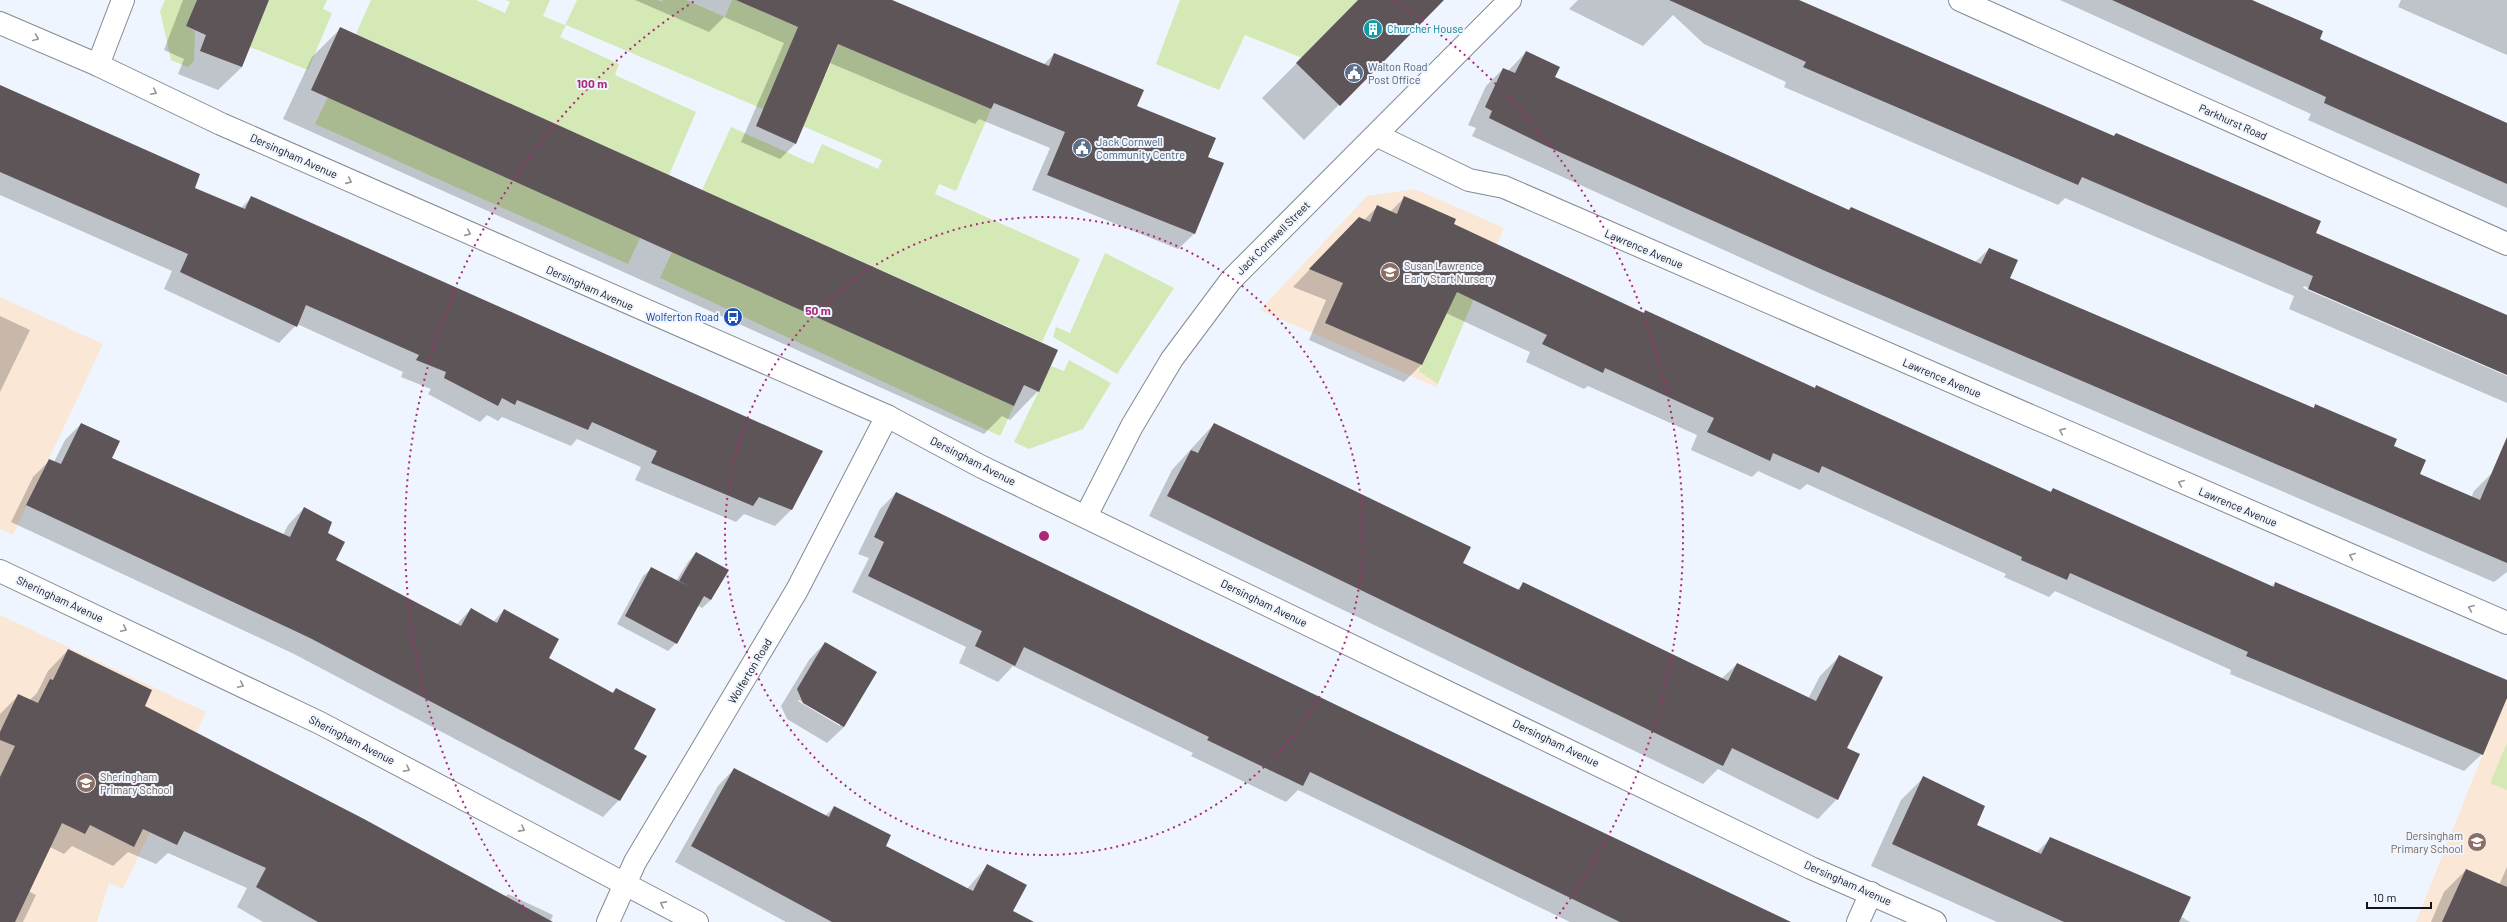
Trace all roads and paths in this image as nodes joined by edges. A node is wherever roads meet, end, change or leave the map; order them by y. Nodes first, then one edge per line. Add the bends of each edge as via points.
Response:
1 (123, 0) edge
2 (1510, 0) edge
3 (1960, 0) edge
4 (0, 23) edge
5 (98, 65) junction
6 (1376, 135) junction
7 (2507, 244) edge
8 (887, 416) junction
9 (1086, 516) junction
10 (0, 571) edge
11 (2507, 623) edge
12 (626, 884) junction
13 (1871, 893) junction
14 (608, 922) edge
15 (697, 922) edge
16 (1858, 922) edge
17 (1935, 922) edge

1 - 5 street
2 - 6 street, Jack Cornwell Street
3 - 7 street, Parkhurst Road
4 -> 5 street, Dersingham Avenue
5 -> 8 street, Dersingham Avenue via 221,124
6 - 9 street, Jack Cornwell Street via 1231,280 1172,359 1132,426
11 -> 6 street, Lawrence Avenue via 1504,187 1469,180
8 - 9 street, Dersingham Avenue via 980,466
8 - 12 street, Wolferton Road via 798,590 635,862
9 - 13 street, Dersingham Avenue via 1811,868
10 -> 12 street, Sheringham Avenue via 320,722
12 - 14 street, Wolferton Road
15 -> 12 street, Sheringham Avenue
13 - 16 street
13 - 17 street, Dersingham Avenue

